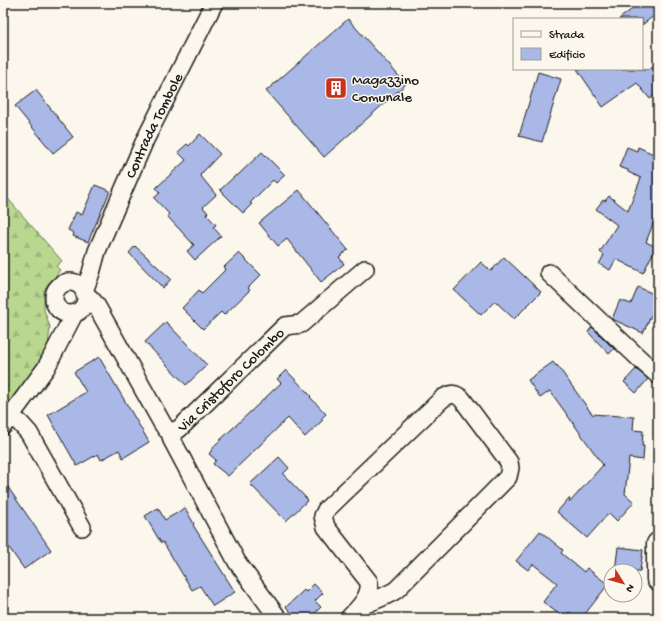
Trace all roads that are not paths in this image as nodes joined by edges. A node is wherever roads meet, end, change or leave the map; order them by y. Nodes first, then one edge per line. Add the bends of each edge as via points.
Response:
1 (214, 3) edge
2 (97, 250) junction
3 (365, 269) dead end
4 (549, 273) dead end
5 (64, 283) junction
6 (85, 292) junction
7 (54, 303) junction
8 (75, 314) junction
9 (103, 318) junction
10 (55, 351) junction
11 (658, 375) edge
12 (7, 422) edge
13 (170, 432) junction
14 (82, 527) dead end
15 (658, 544) edge
16 (658, 579) edge
17 (369, 582) junction
18 (388, 595) junction
19 (355, 613) edge
20 (278, 618) edge

1 - 2 street, Contrada Tombole via 145,140
2 - 5 street, Contrada Tombole via 80,271
2 - 6 street, Contrada Tombole
3 - 13 street, Via Cristoforo Colombo via 301,324 285,326 179,429
4 - 11 street
5 - 6 street via 73,282
5 - 7 street via 54,293
6 - 8 street via 85,305
6 - 9 street, Via Cristoforo Colombo
7 - 8 street via 64,314
7 - 10 street
8 - 9 street
8 - 10 street
9 - 13 street, Via Cristoforo Colombo via 162,423
10 - 12 street via 46,368
12 - 14 street via 20,422 29,433
13 - 20 street, Via Cristoforo Colombo via 236,562
15 - 16 street
17 - 18 street via 380,592
17 - 18 street via 326,527 323,516 326,510 443,398 451,394 457,395 509,462 508,477 396,590
17 - 19 street via 367,596
18 - 19 street

